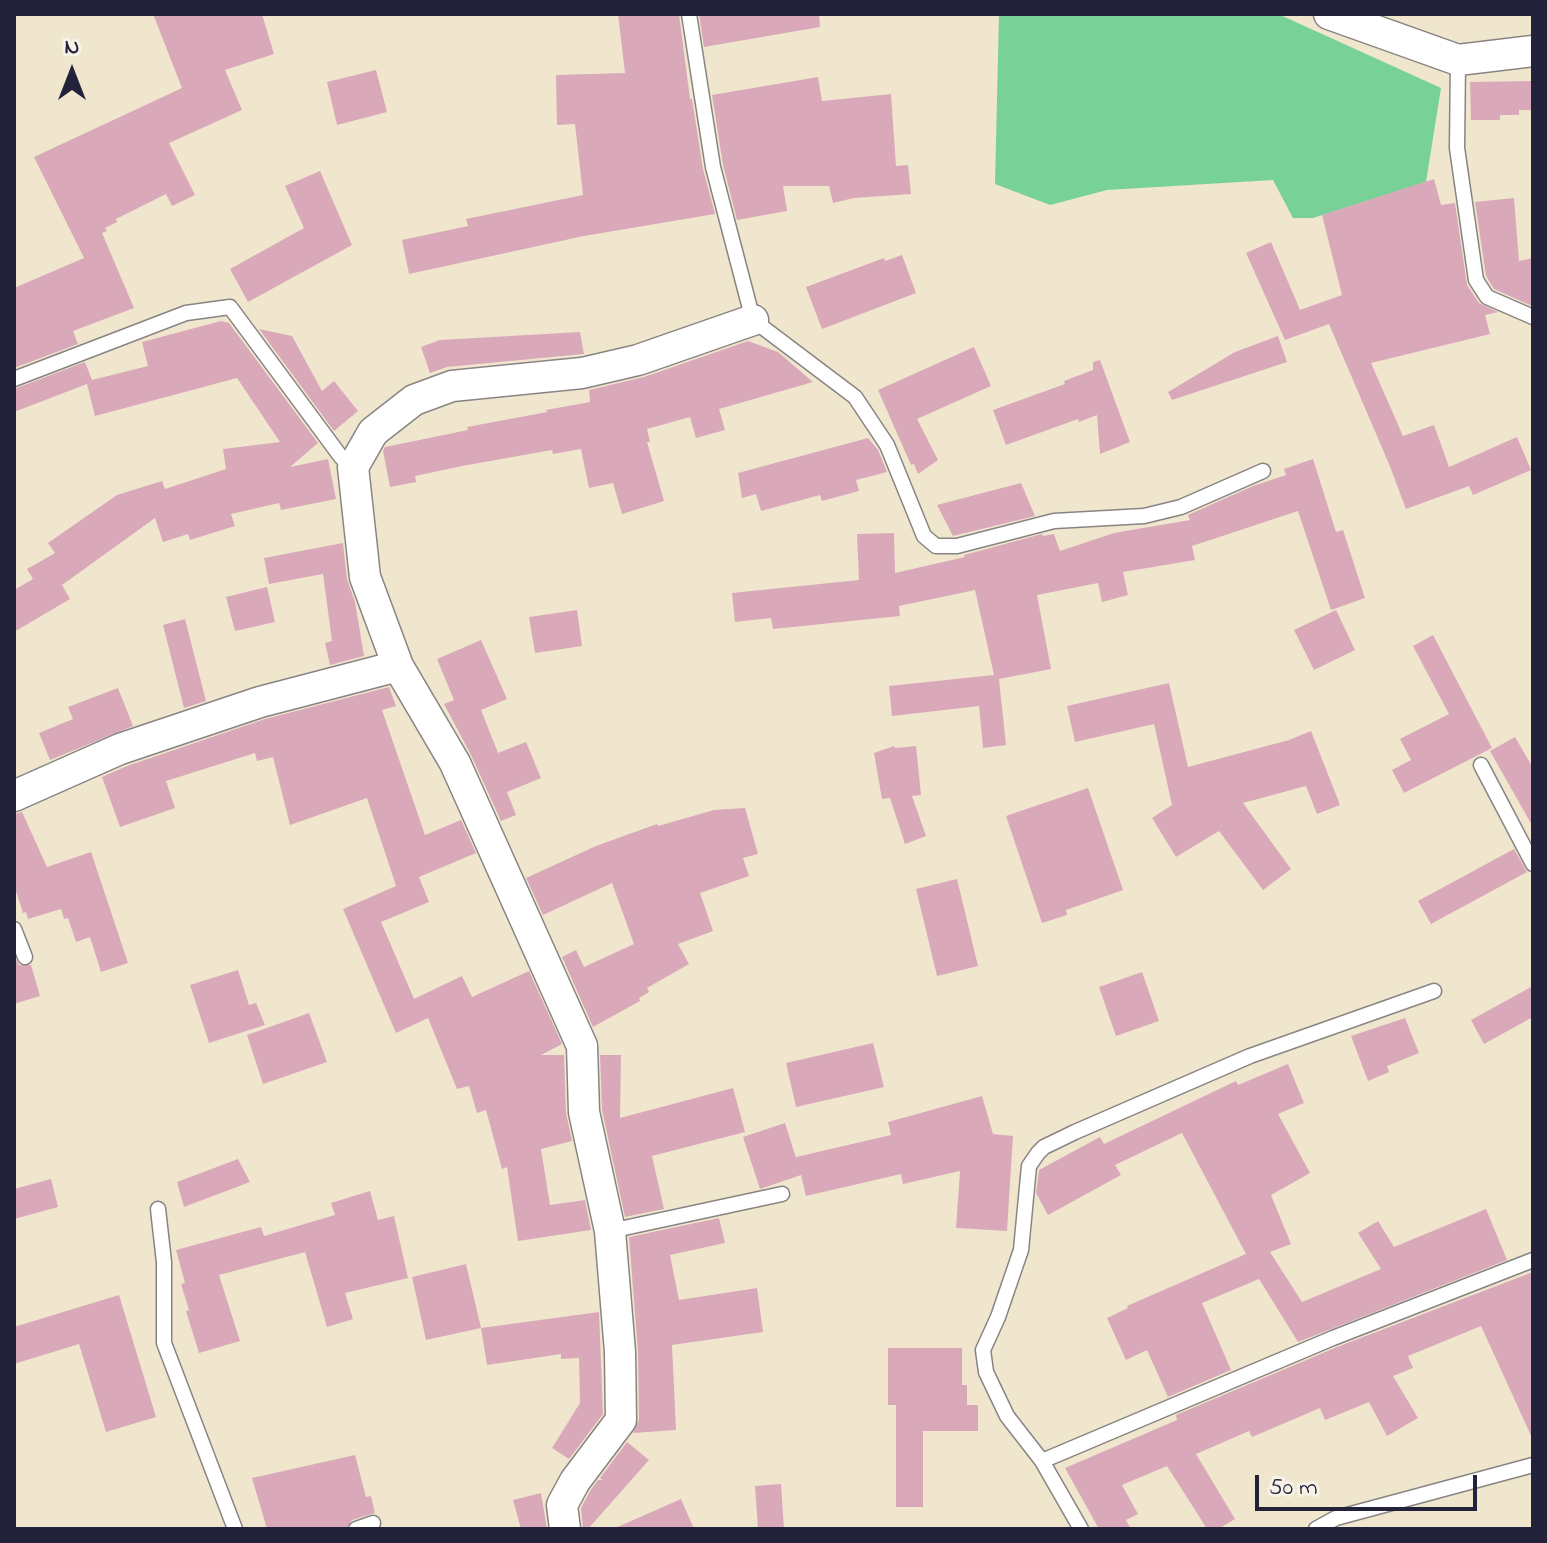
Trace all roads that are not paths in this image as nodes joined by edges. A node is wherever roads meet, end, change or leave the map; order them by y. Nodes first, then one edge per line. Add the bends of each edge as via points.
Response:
1 (689, 14) edge
2 (1329, 14) edge
3 (1533, 51) edge
4 (1458, 60) junction
5 (1533, 317) edge
6 (753, 320) junction
7 (14, 379) edge
8 (353, 467) junction
9 (1263, 471) dead end
10 (398, 666) junction
11 (1481, 765) dead end
12 (14, 796) edge
13 (1533, 864) edge
14 (14, 929) edge
15 (25, 957) dead end
16 (1434, 991) dead end
17 (782, 1194) dead end
18 (158, 1209) dead end
19 (610, 1231) junction
20 (1533, 1260) edge
21 (1042, 1461) junction
22 (1533, 1465) edge
23 (373, 1523) dead end
24 (235, 1529) edge
25 (356, 1529) edge
26 (565, 1529) edge
27 (1081, 1529) edge
28 (1316, 1529) edge

1 - 6 lane via 713,167
2 - 4 street
3 - 4 street
4 - 5 lane via 1457,148 1476,280 1487,297
6 - 8 street via 638,360 582,373 452,386 414,400 373,432
6 - 9 lane via 855,397 887,445 924,536 936,546 957,546 1054,521 1144,516 1181,507
7 - 8 lane via 186,313 230,307
8 - 10 street via 365,577
10 - 12 street via 260,702 120,749
10 - 19 street via 455,763 582,1046 584,1112
11 - 13 lane
14 - 15 lane
16 - 21 lane via 1250,1056 1038,1153 1029,1166 1021,1250 983,1350 986,1372 1007,1416
17 - 19 lane
18 - 24 lane via 164,1343
19 - 26 street via 621,1420 562,1505
20 - 21 lane
21 - 27 lane
22 - 28 lane via 1336,1518
23 - 25 lane

